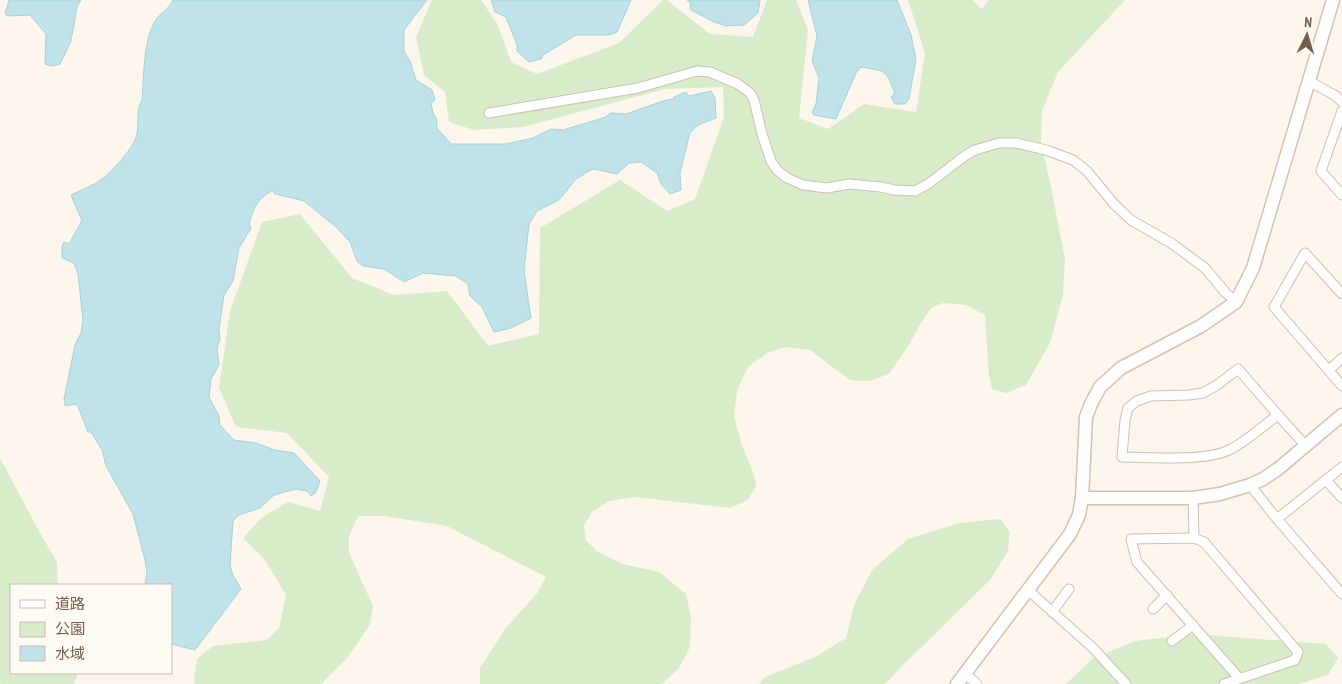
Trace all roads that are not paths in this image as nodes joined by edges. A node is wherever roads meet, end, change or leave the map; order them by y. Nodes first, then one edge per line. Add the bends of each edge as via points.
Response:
1 (1333, 0) edge
2 (1310, 81) junction
3 (1342, 102) edge
4 (1342, 111) edge
5 (488, 113) dead end
6 (1342, 195) edge
7 (1342, 294) edge
8 (1236, 302) junction
9 (1342, 358) edge
10 (1329, 370) junction
11 (1342, 386) edge
12 (1342, 414) edge
13 (1278, 415) junction
14 (1306, 446) junction
15 (1342, 467) edge
16 (1326, 480) junction
17 (1250, 485) junction
18 (1082, 498) junction
19 (1192, 498) junction
20 (1342, 498) edge
21 (1277, 519) junction
22 (1194, 538) junction
23 (1069, 589) dead end
24 (1028, 590) junction
25 (1342, 594) edge
26 (1167, 595) junction
27 (1153, 609) dead end
28 (1052, 612) junction
29 (1193, 625) junction
30 (1172, 641) dead end
31 (965, 673) junction
32 (1239, 678) junction
33 (957, 684) edge
34 (977, 684) edge
35 (1126, 684) edge
36 (1224, 684) edge

1 - 2 street
2 - 3 street
2 - 8 street via 1253,268
4 - 6 street via 1321,171
5 - 8 street via 638,88 697,70 738,84 750,93 771,161 787,178 803,185 827,188 849,184 915,191 975,150 999,143 1016,143 1046,150 1073,160 1131,220 1205,268
7 - 10 street via 1305,253 1274,308
8 - 18 street via 1201,326 1121,368 1100,387 1086,417
9 - 10 street
10 - 11 street
12 - 14 street
13 - 13 street via 1238,368 1203,393 1150,396 1137,401 1128,408 1122,456 1216,455 1230,450
13 - 14 street
14 - 17 street via 1278,469
15 - 16 street
16 - 20 street
16 - 21 street
17 - 19 street
17 - 21 street
18 - 19 street
18 - 24 street via 1079,515 1070,534
19 - 22 street
21 - 25 street
22 - 26 street via 1131,539 1138,562
22 - 32 street via 1204,542 1298,652 1295,660
23 - 28 street
24 - 28 street
24 - 31 street
26 - 27 street
26 - 29 street
28 - 35 street via 1093,648
29 - 30 street
29 - 32 street
31 - 33 street
31 - 34 street
32 - 36 street

